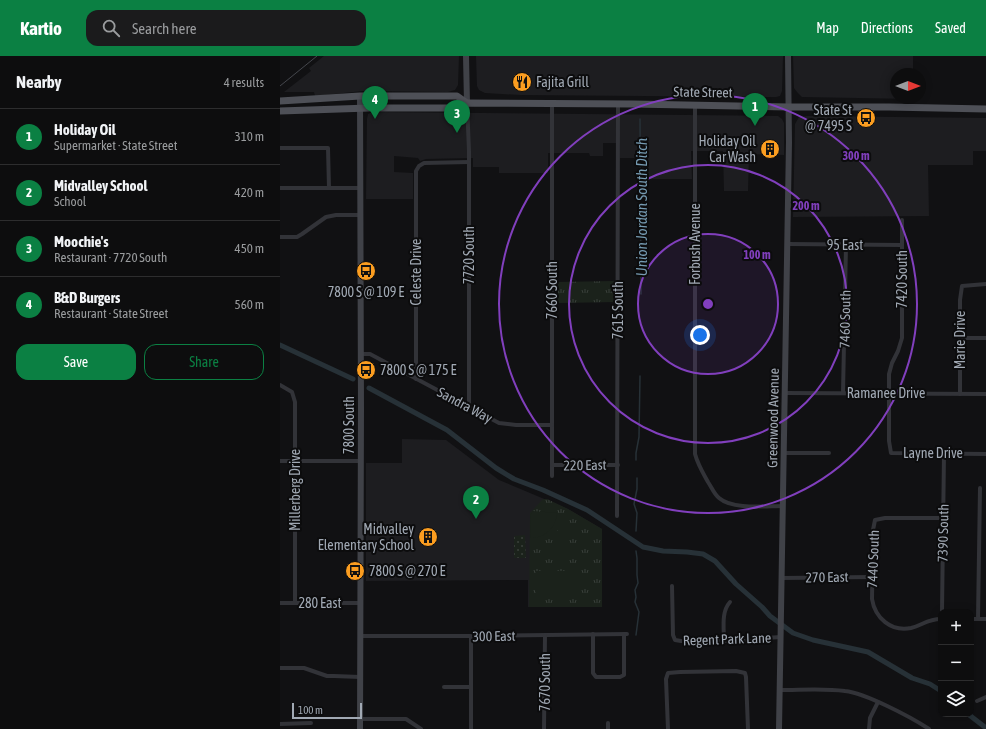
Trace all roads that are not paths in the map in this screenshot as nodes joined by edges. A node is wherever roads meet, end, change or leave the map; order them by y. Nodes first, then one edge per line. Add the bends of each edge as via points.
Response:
1 (466, 56) edge
2 (788, 56) edge
3 (360, 96) junction
4 (280, 101) edge
5 (468, 103) junction
6 (552, 104) junction
7 (618, 104) junction
8 (695, 105) junction
9 (789, 107) junction
10 (360, 108) junction
11 (986, 109) edge
12 (280, 111) edge
13 (280, 148) edge
14 (469, 162) junction
15 (280, 188) edge
16 (329, 188) junction
17 (360, 188) junction
18 (360, 216) junction
19 (902, 220) dead end
20 (280, 237) edge
21 (788, 244) junction
22 (846, 245) junction
23 (902, 245) junction
24 (986, 284) edge
25 (960, 338) junction
26 (986, 338) edge
27 (361, 354) junction
28 (416, 379) junction
29 (280, 385) edge
30 (785, 393) junction
31 (843, 393) junction
32 (889, 393) junction
33 (960, 394) junction
34 (986, 394) edge
35 (469, 408) junction
36 (552, 425) junction
37 (784, 453) junction
38 (829, 453) dead end
39 (944, 453) junction
40 (986, 454) edge
41 (280, 461) edge
42 (296, 461) junction
43 (361, 461) junction
44 (552, 465) junction
45 (618, 465) junction
46 (552, 476) dead end
47 (980, 488) dead end
48 (783, 506) junction
49 (617, 516) dead end
50 (943, 518) junction
51 (872, 577) junction
52 (782, 578) junction
53 (672, 586) dead end
54 (730, 602) dead end
55 (295, 603) junction
56 (360, 603) junction
57 (280, 604) edge
58 (942, 609) edge
59 (938, 619) edge
60 (974, 619) edge
61 (978, 619) junction
62 (986, 619) edge
63 (593, 634) junction
64 (545, 635) junction
65 (781, 635) junction
66 (360, 636) junction
67 (471, 636) junction
68 (724, 641) junction
69 (280, 668) edge
70 (360, 676) junction
71 (444, 687) dead end
72 (471, 687) junction
73 (780, 690) junction
74 (986, 697) edge
75 (878, 702) junction
76 (977, 702) dead end
77 (360, 719) junction
78 (311, 723) dead end
79 (608, 723) dead end
80 (280, 724) edge
81 (287, 724) junction
82 (287, 729) edge
83 (360, 729) edge
84 (421, 729) edge
85 (471, 729) edge
86 (544, 729) edge
87 (608, 729) edge
88 (668, 729) edge
89 (748, 729) edge
90 (779, 729) edge
91 (869, 729) edge
92 (929, 729) edge

1 - 5 main road
2 - 9 main road, Greenwood Avenue
3 - 4 main road, State Street
3 - 5 main road, State Street via 457,96
3 - 10 main road, 7800 South
5 - 6 main road, State Street
5 - 10 main road, State Street via 458,108
5 - 14 street, 7720 South
6 - 7 main road, State Street
6 - 36 street, 7660 South
7 - 8 main road, State Street
7 - 45 street, 7615 South
8 - 9 main road, State Street
8 - 48 street, Forbush Avenue via 695,454 715,494 724,501 743,506
9 - 11 main road, State Street
9 - 21 main road, Greenwood Avenue
10 - 12 main road, State Street
10 - 17 main road, 7800 South
13 - 16 street via 328,148
14 - 28 street, Celeste Drive via 428,162 421,164 416,174
14 - 35 street, 7720 South
15 - 16 street
16 - 17 street
17 - 18 main road, 7800 South
18 - 20 street via 326,217 302,234
18 - 27 main road, 7800 South
19 - 23 street, 7420 South
21 - 22 street, 95 East
21 - 30 main road, Greenwood Avenue
22 - 23 street, 95 East
22 - 31 street, 7460 South
23 - 32 street, 7420 South via 902,338 890,368
24 - 25 street, Marie Drive via 962,286
25 - 26 street
25 - 33 street, Marie Drive
27 - 28 street, Sandra Way via 370,354
27 - 43 main road, 7800 South
28 - 35 street, Sandra Way
29 - 42 street, Millerberg Drive via 292,392 295,398
30 - 31 street, Ramanee Drive
30 - 37 main road, Greenwood Avenue
31 - 32 street, Ramanee Drive
32 - 33 street, Ramanee Drive
32 - 39 street, Layne Drive via 891,453
33 - 34 street, Ramanee Drive
35 - 36 street, Sandra Way via 499,423
36 - 44 street, 7660 South
37 - 38 street
37 - 48 main road, Greenwood Avenue
39 - 40 street, Layne Drive
39 - 50 street, 7390 South
41 - 42 street
42 - 43 street
42 - 55 street, Millerberg Drive
43 - 56 main road, 7800 South
44 - 45 street, 220 East
44 - 46 street, 7660 South
45 - 49 street, 7615 South
47 - 61 street
48 - 52 main road, Greenwood Avenue
50 - 51 street, 7440 South via 875,520
50 - 58 street, 7390 South
51 - 52 street, 270 East
51 - 59 street, 7440 South via 873,607 887,624 910,628
52 - 65 main road, Greenwood Avenue
53 - 68 street, Regent Park Lane via 674,639
54 - 68 street via 724,612
55 - 56 street, 280 East
55 - 57 street, 280 East
56 - 66 main road, 7800 South
60 - 61 street
61 - 62 street
63 - 63 street, 300 East via 626,634 624,675 596,677 593,673
63 - 64 street, 300 East
64 - 67 street, 300 East
64 - 86 street, 7670 South
65 - 68 street, Regent Park Lane via 755,641
65 - 73 main road, Greenwood Avenue
66 - 67 street, 300 East
66 - 70 main road, 7800 South
67 - 72 street
69 - 70 street via 304,668 327,676
70 - 77 main road, 7800 South
71 - 72 street
72 - 85 street
73 - 75 street via 856,692
73 - 90 main road, Greenwood Avenue
74 - 76 street
75 - 91 street via 870,718
75 - 92 street
77 - 83 main road, 7800 South
77 - 84 street via 406,719
78 - 81 street
79 - 87 street
80 - 81 street
81 - 82 street
88 - 89 street via 668,673 728,671 745,673

